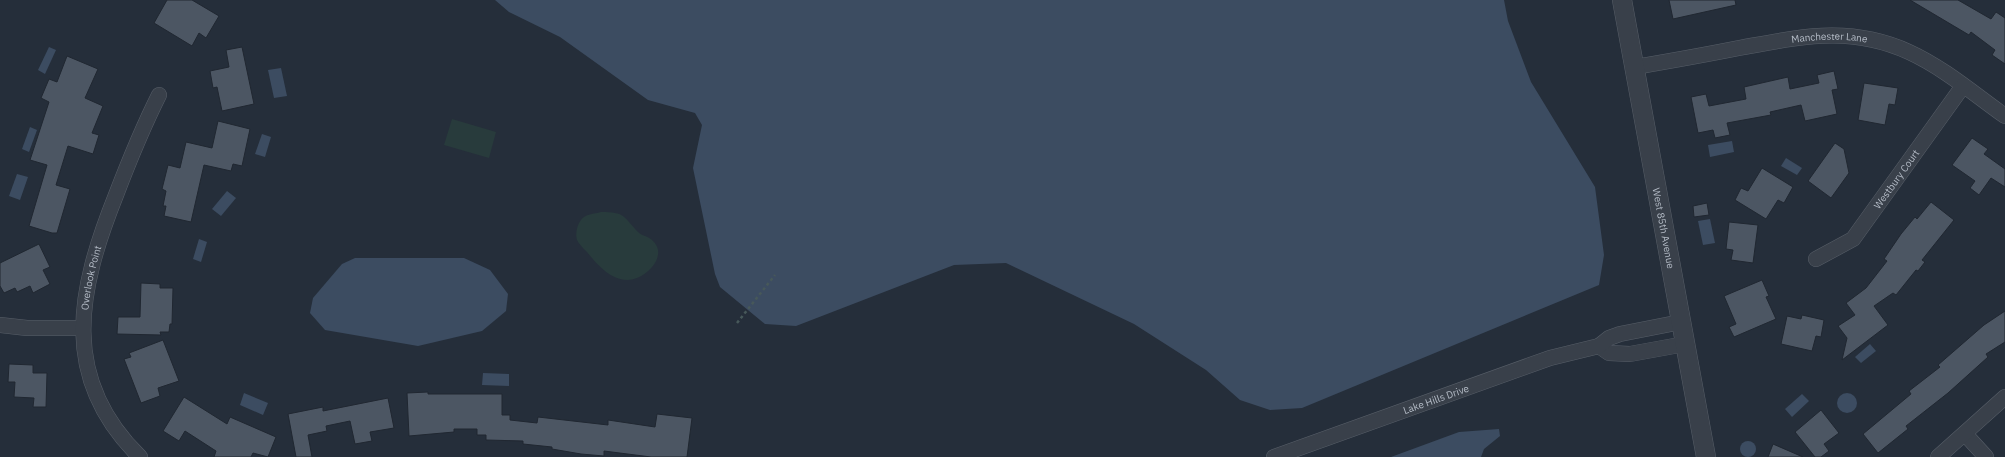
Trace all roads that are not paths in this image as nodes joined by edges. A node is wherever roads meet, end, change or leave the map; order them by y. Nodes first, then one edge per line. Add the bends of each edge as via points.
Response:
1 (1622, 0) edge
2 (1635, 67) junction
3 (1963, 86) junction
4 (159, 95) dead end
5 (2005, 116) edge
6 (1816, 259) dead end
7 (1680, 322) junction
8 (0, 325) edge
9 (82, 328) junction
10 (1684, 344) junction
11 (1599, 346) junction
12 (2005, 397) edge
13 (1965, 434) junction
14 (140, 457) edge
15 (1274, 457) edge
16 (1706, 457) edge
17 (1938, 457) edge
18 (1986, 457) edge

1 - 2 street, West 85th Avenue
2 - 3 street, Manchester Lane via 1803,36 1843,35 1882,43 1908,52
2 - 7 street, West 85th Avenue
3 - 5 street, Manchester Lane
3 - 6 street, Westbury Court via 1853,239
4 - 9 street, Overlook Point via 103,229 88,281
7 - 10 street, West 85th Avenue
7 - 11 street, Lake Hills Drive via 1620,334
8 - 9 street via 27,328
9 - 14 street, Overlook Point via 86,362 95,393 116,430
10 - 11 street via 1630,354 1609,353
10 - 16 street, West 85th Avenue
11 - 15 street, Lake Hills Drive via 1550,358
12 - 13 street
13 - 17 street
13 - 18 street

